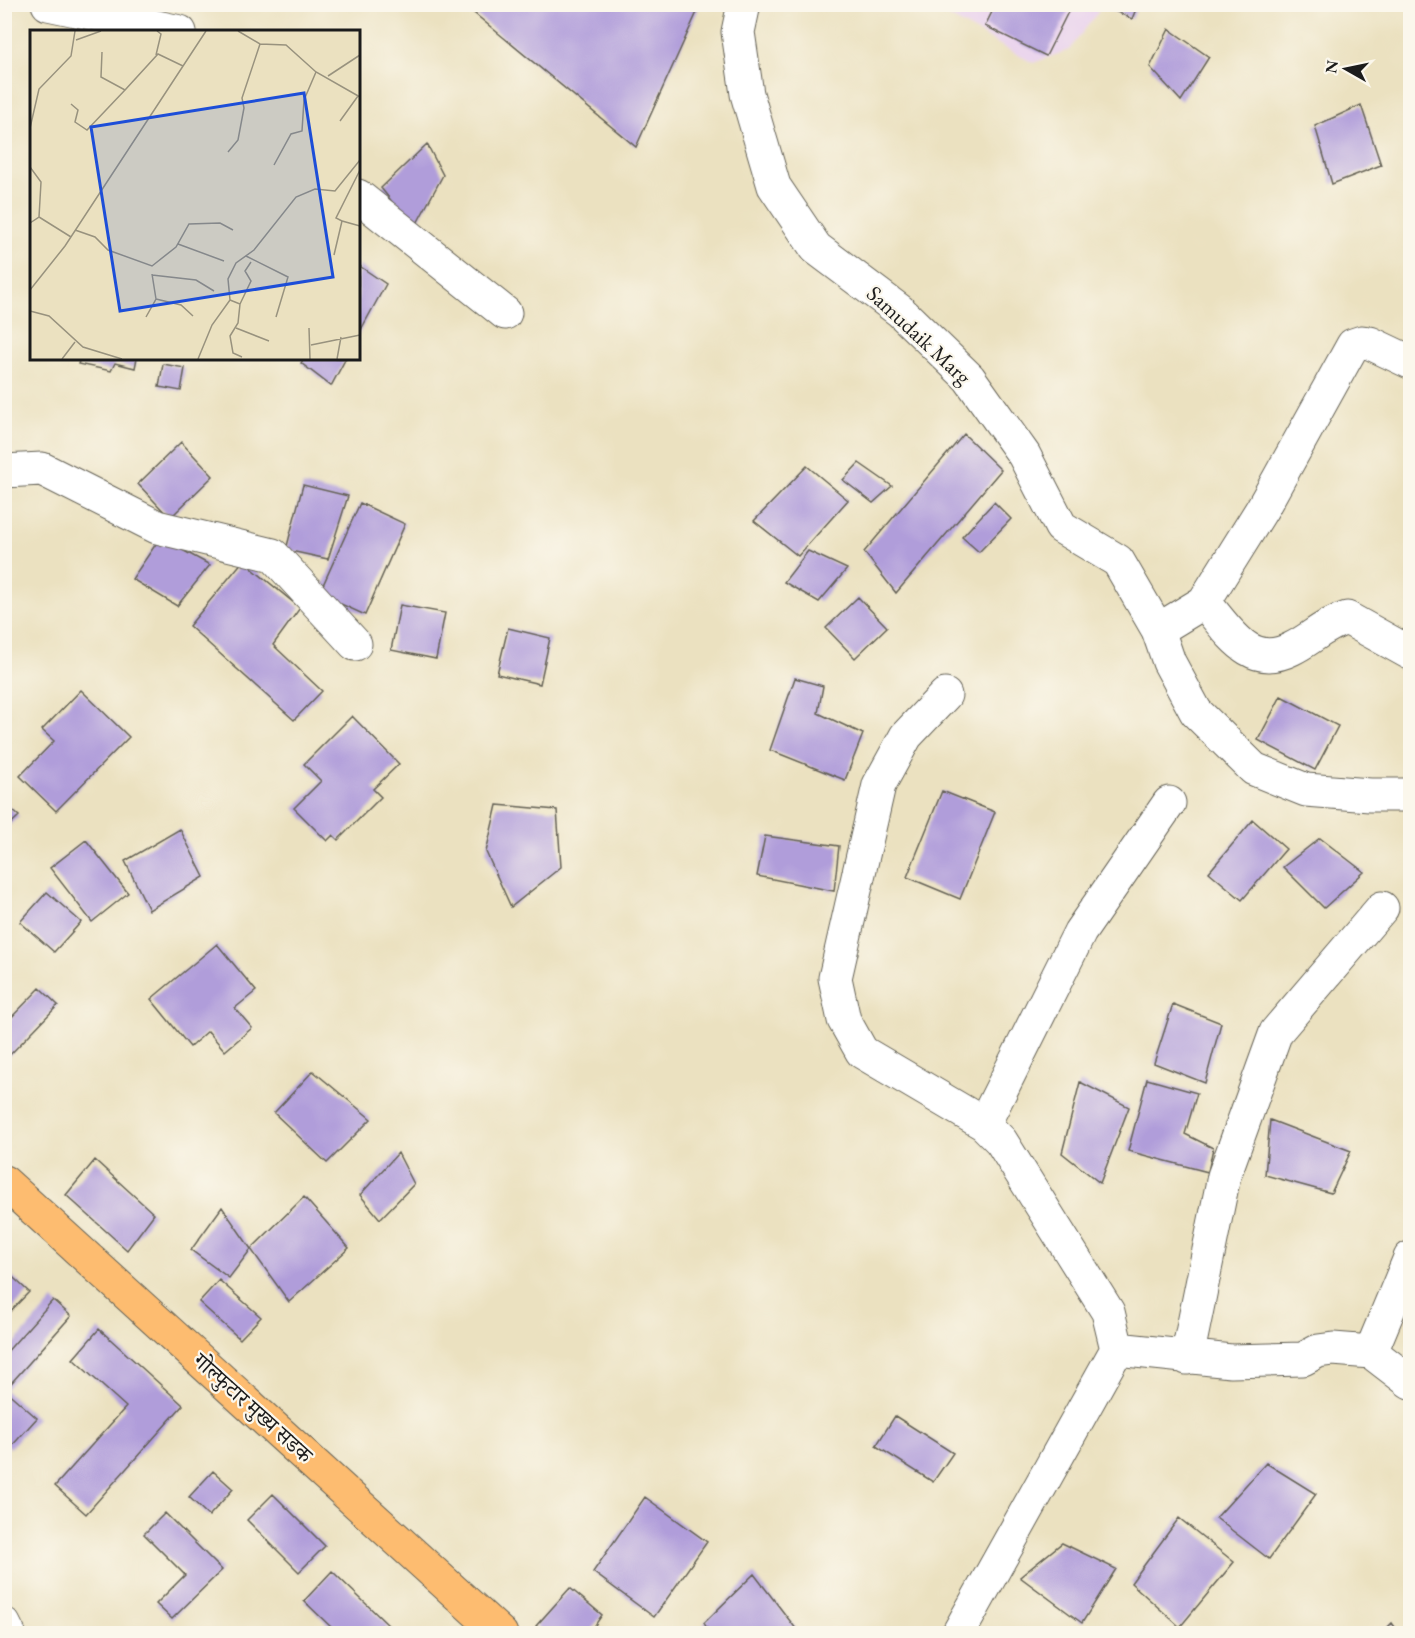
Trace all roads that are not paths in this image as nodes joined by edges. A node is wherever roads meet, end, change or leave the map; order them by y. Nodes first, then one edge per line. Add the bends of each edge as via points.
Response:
1 (48, 4) edge
2 (744, 4) edge
3 (171, 30) edge
4 (360, 198) edge
5 (505, 313) dead end
6 (1410, 362) edge
7 (4, 471) edge
8 (1204, 602) junction
9 (1158, 630) junction
10 (355, 644) dead end
11 (1410, 653) edge
12 (945, 695) dead end
13 (1410, 795) edge
14 (1169, 802) dead end
15 (1382, 908) dead end
16 (984, 1124) junction
17 (4, 1182) edge
18 (1410, 1258) edge
19 (1117, 1349) junction
20 (1371, 1352) junction
21 (1187, 1358) junction
22 (1410, 1382) edge
23 (4, 1624) edge
24 (9, 1634) edge
25 (501, 1634) edge
26 (958, 1634) edge

1 - 3 street
2 - 9 street, Samudaik Marg via 738,32 747,94 774,186 816,248 900,310 969,378 1024,455 1061,527 1118,561
4 - 5 street
6 - 8 street via 1370,343 1353,345 1262,509
7 - 10 street via 42,469 157,527 273,555
8 - 9 street
8 - 11 street via 1249,652 1266,657 1291,649 1329,623 1347,618
9 - 13 street, Samudaik Marg via 1169,662 1196,712 1254,769 1306,790
12 - 16 street via 906,736 879,785 835,978 844,1020 862,1052
14 - 16 street via 1080,932
15 - 21 street via 1276,1032 1224,1176
16 - 19 street via 1001,1141 1108,1312
17 - 25 main road, गोल्फुटार मुख्य सडक
18 - 20 street
19 - 21 street
19 - 26 street
20 - 21 street via 1333,1349 1303,1359
20 - 22 street
23 - 24 street

